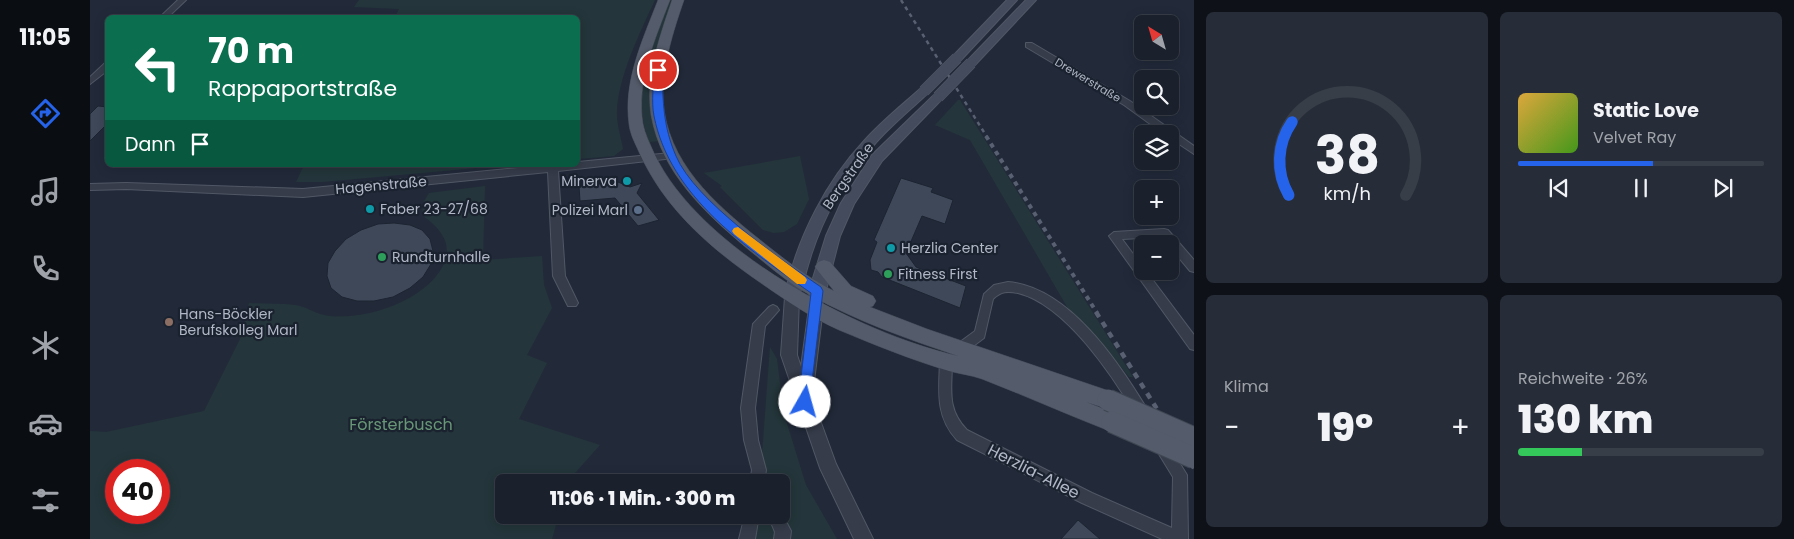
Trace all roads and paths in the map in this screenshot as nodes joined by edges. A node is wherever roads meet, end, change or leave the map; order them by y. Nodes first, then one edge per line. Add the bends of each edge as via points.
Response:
1 (182, 0) edge
2 (664, 0) edge
3 (678, 0) edge
4 (1012, 0) edge
5 (1031, 0) edge
6 (165, 15) edge
7 (1029, 45) dead end
8 (105, 68) edge
9 (90, 81) edge
10 (1157, 125) edge
11 (1179, 140) edge
12 (1194, 151) edge
13 (671, 156) junction
14 (649, 160) junction
15 (580, 166) edge
16 (574, 167) edge
17 (553, 169) junction
18 (90, 187) edge
19 (824, 268) junction
20 (1194, 268) edge
21 (796, 277) junction
22 (792, 297) junction
23 (816, 300) junction
24 (572, 303) dead end
25 (773, 310) dead end
26 (1194, 345) edge
27 (959, 351) junction
28 (805, 402) junction
29 (1194, 438) edge
30 (1194, 458) edge
31 (758, 474) edge
32 (750, 524) edge
33 (780, 524) edge
34 (748, 539) edge
35 (782, 539) edge
36 (864, 539) edge
37 (1180, 539) edge

1 - 6 street
2 - 14 main road via 646,49 634,110 636,126
3 - 13 main road via 662,50 657,92 658,114
4 - 21 main road, Bergstraße, bridge via 862,151 834,190 814,228
5 - 19 main road, Bergstraße, bridge via 874,163 848,203 833,236
7 - 10 street, Drewerstraße
8 - 9 street
11 - 12 street, Drewerstraße
13 - 14 street, Hagenstraße
13 - 21 main road via 695,191 715,211
14 - 15 street, Hagenstraße
14 - 22 main road via 664,185 696,223 727,251
16 - 17 street, Hagenstraße
17 - 18 street, Hagenstraße via 303,193
17 - 24 street via 559,276
19 - 23 main road, Bergstraße
19 - 27 main road via 846,291
20 - 26 street via 1164,233 1114,236
21 - 22 main road, Bergstraße
21 - 23 main road
22 - 23 main road
22 - 28 street, Bergstraße via 789,355
23 - 27 main road via 850,307
23 - 28 street, Bergstraße
25 - 31 street via 759,324 748,408
27 - 29 main road, bridge via 1108,400
27 - 30 main road, bridge via 977,369
27 - 37 street, Herzlia-Allee via 945,405 952,427 1087,498
27 - 37 street, Herzlia-Allee via 980,334 988,297 998,288 1019,287 1036,293 1068,318 1129,390 1180,475
28 - 36 street, Bergstraße via 829,468
32 - 34 street
33 - 35 street

